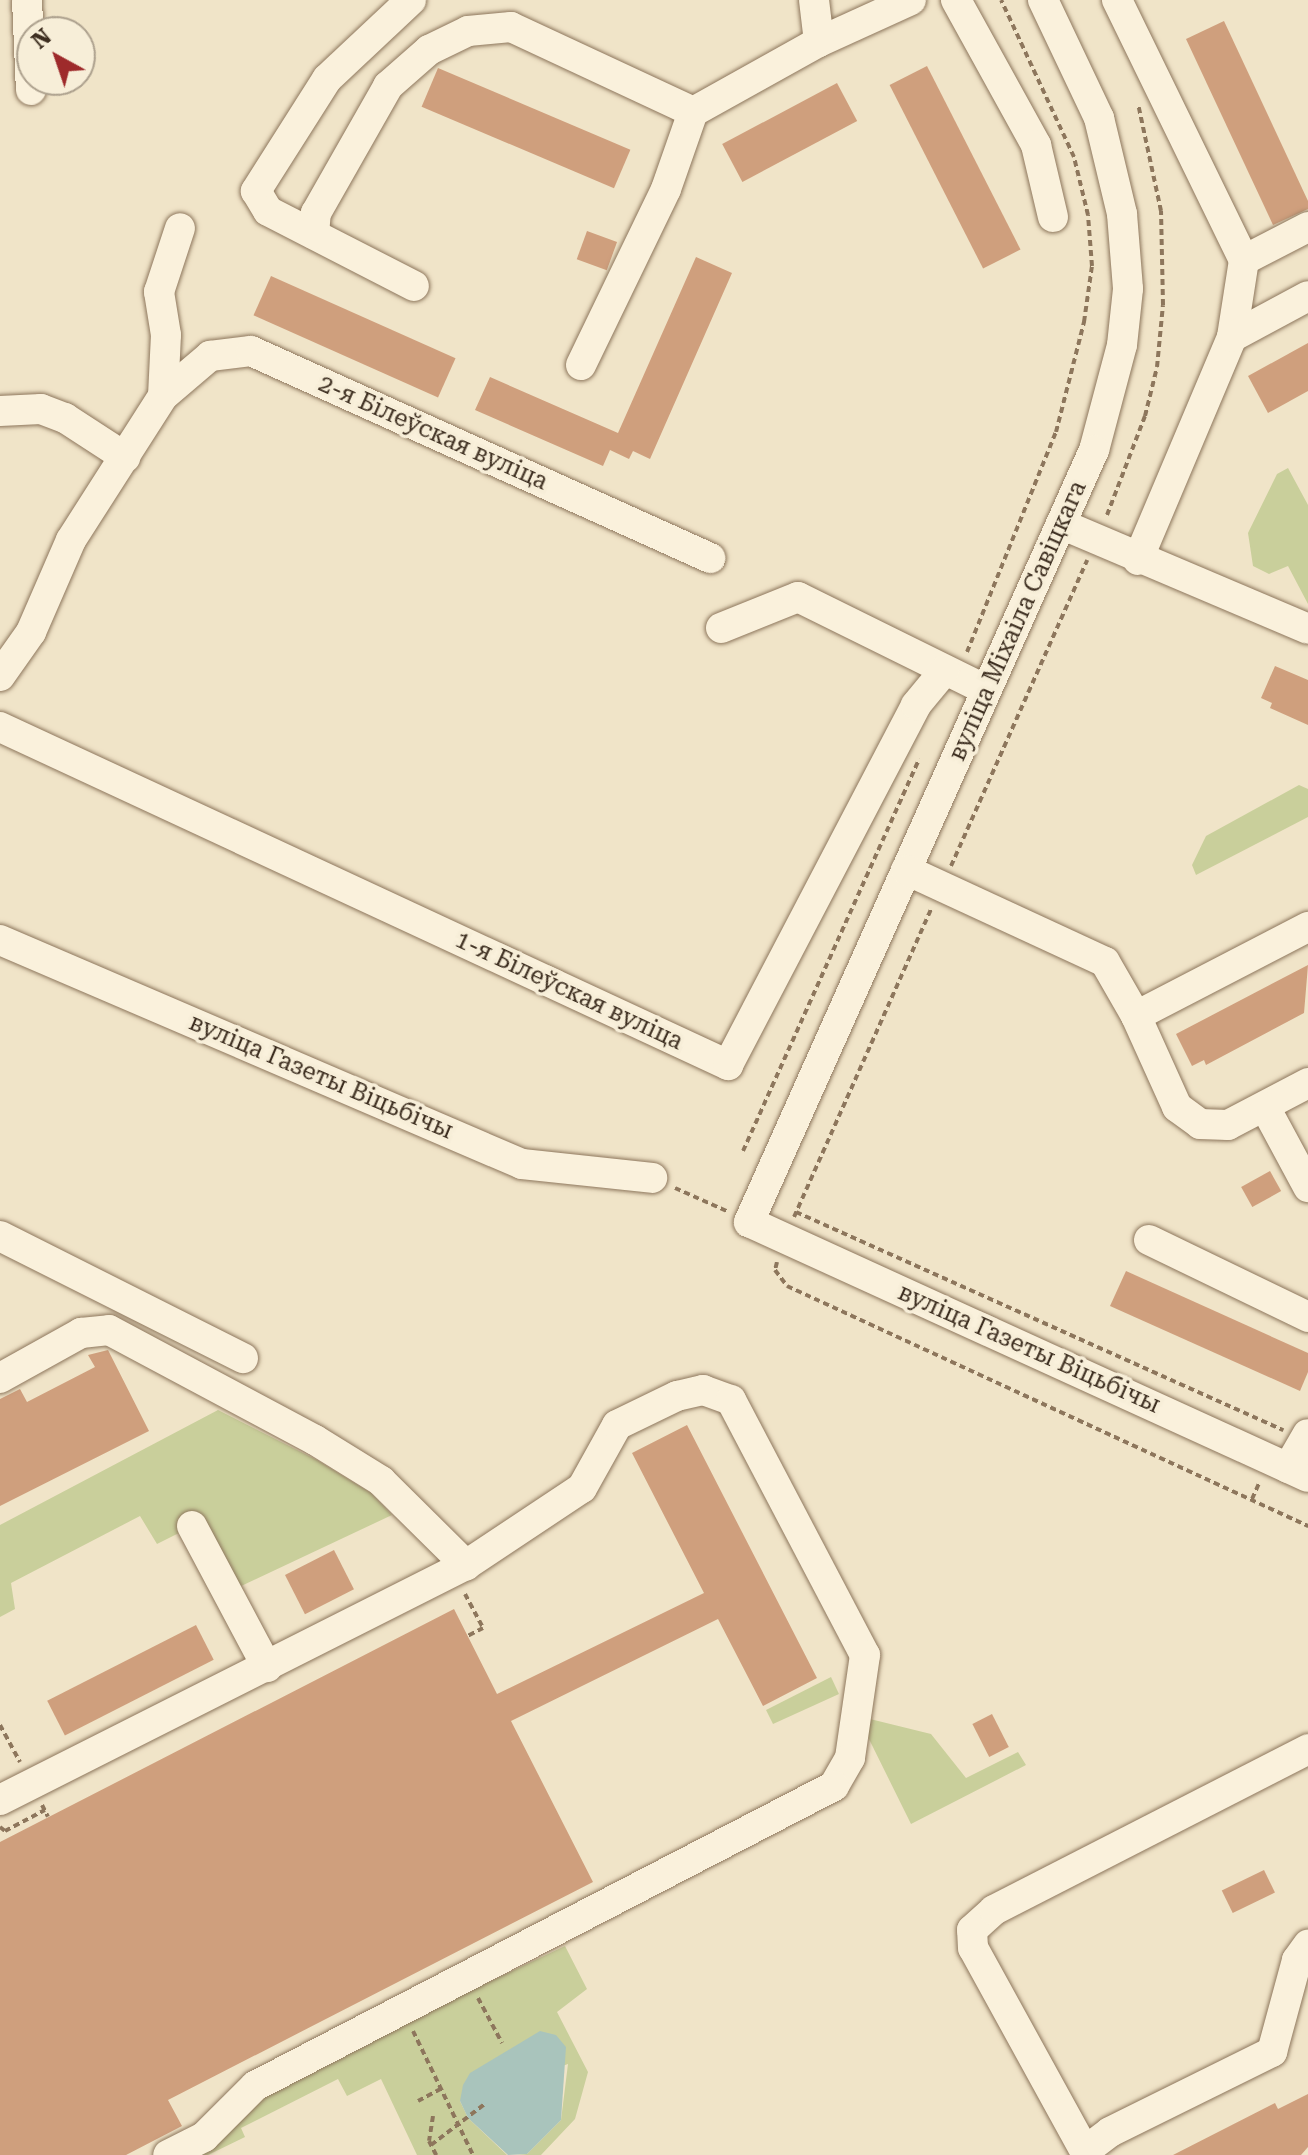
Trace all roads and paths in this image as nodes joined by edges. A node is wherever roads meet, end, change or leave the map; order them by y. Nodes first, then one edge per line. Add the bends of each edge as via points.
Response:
1 (411, 0) edge
2 (814, 0) edge
3 (911, 0) edge
4 (956, 0) edge
5 (1001, 0) edge
6 (1043, 0) edge
7 (1117, 0) edge
8 (819, 42) junction
9 (1134, 91) dead end
10 (693, 112) junction
11 (1053, 217) dead end
12 (1308, 227) edge
13 (180, 228) dead end
14 (314, 234) junction
15 (1244, 260) junction
16 (414, 286) dead end
17 (1308, 296) edge
18 (1232, 337) junction
19 (581, 365) dead end
20 (163, 396) junction
21 (0, 411) edge
22 (125, 457) junction
23 (1061, 524) junction
24 (1096, 539) junction
25 (710, 558) dead end
26 (1138, 560) junction
27 (721, 628) dead end
28 (1308, 629) edge
29 (951, 672) junction
30 (0, 676) edge
31 (986, 690) junction
32 (0, 727) edge
33 (924, 747) dead end
34 (906, 870) junction
35 (941, 888) junction
36 (1308, 927) edge
37 (0, 940) edge
38 (1136, 1016) junction
39 (1308, 1083) edge
40 (1265, 1107) junction
41 (743, 1151) dead end
42 (1304, 1170) edge
43 (652, 1178) joint
44 (749, 1222) junction
45 (790, 1225) junction
46 (0, 1236) edge
47 (1149, 1240) dead end
48 (1308, 1317) edge
49 (243, 1358) dead end
50 (0, 1378) edge
51 (1306, 1438) edge
52 (1286, 1474) edge
53 (1252, 1499) junction
54 (192, 1526) dead end
55 (1308, 1526) edge
56 (460, 1569) junction
57 (467, 1636) dead end
58 (267, 1667) junction
59 (1308, 1749) edge
60 (0, 1800) edge
61 (45, 1810) dead end
62 (0, 1827) edge
63 (1308, 1945) edge
64 (468, 1978) junction
65 (403, 2011) junction
66 (502, 2043) dead end
67 (441, 2089) junction
68 (418, 2101) dead end
69 (486, 2103) dead end
70 (433, 2116) dead end
71 (457, 2122) junction
72 (431, 2145) junction
73 (1086, 2153) edge
74 (168, 2155) edge
75 (436, 2155) edge
76 (473, 2155) edge

1 - 14 street via 327,79 256,191 268,211
2 - 8 street
3 - 8 street
4 - 11 street via 1036,145
5 - 29 path via 1074,157 1088,215 1092,266 1084,322 1056,432
6 - 23 street, вуліца Міхаіла Савіцкага via 1099,118 1122,214 1128,289 1122,345 1094,450
7 - 15 street
8 - 10 street
9 - 24 path via 1161,211 1163,305 1157,367 1145,416
10 - 14 street via 511,27 468,31 429,50 388,86 316,213
10 - 19 street via 666,189
12 - 15 street
13 - 20 street via 159,292 166,335
14 - 16 street
15 - 18 street
17 - 18 street
18 - 26 street
20 - 22 street
20 - 25 street, 2-я Білеўская вуліца via 210,356 251,351
21 - 22 street via 53,414
22 - 30 street via 71,540 31,632
23 - 24 street
23 - 31 street, вуліца Міхаіла Савіцкага
24 - 26 street
24 - 35 path
26 - 28 street
27 - 29 street via 798,597
29 - 31 street
29 - 32 street, 1-я Білеўская вуліца via 916,705 728,1065
31 - 34 street, вуліца Міхаіла Савіцкага
33 - 41 path
34 - 35 street
34 - 44 street, вуліца Міхаіла Савіцкага
35 - 38 street via 1105,962
35 - 45 path
36 - 38 street
37 - 43 street, вуліца Газеты Віцьбічы via 522,1164
38 - 40 street via 1177,1107 1200,1124 1228,1125
39 - 40 street
40 - 42 street
43 - 44 path
44 - 45 street, вуліца Газеты Віцьбічы
45 - 51 path
45 - 52 street, вуліца Газеты Віцьбічы
45 - 53 path via 775,1270 787,1286
46 - 49 street
47 - 48 street
50 - 56 street via 81,1333 109,1330 381,1481
51 - 52 street
52 - 53 path
53 - 55 path
54 - 58 street
56 - 57 path via 483,1628
56 - 58 street
56 - 64 street via 582,1488 617,1425 677,1396 703,1390 731,1400 865,1655 850,1758 834,1786
58 - 60 street
59 - 73 street via 994,1910 972,1930 973,1948
61 - 62 path via 5,1831
63 - 73 street via 1297,1960 1272,2052 1110,2132
64 - 65 street
64 - 66 path
65 - 67 path
65 - 74 street via 255,2086 204,2137
67 - 68 path
67 - 71 path
69 - 71 path
70 - 72 path
71 - 72 path
71 - 76 path
72 - 75 path

